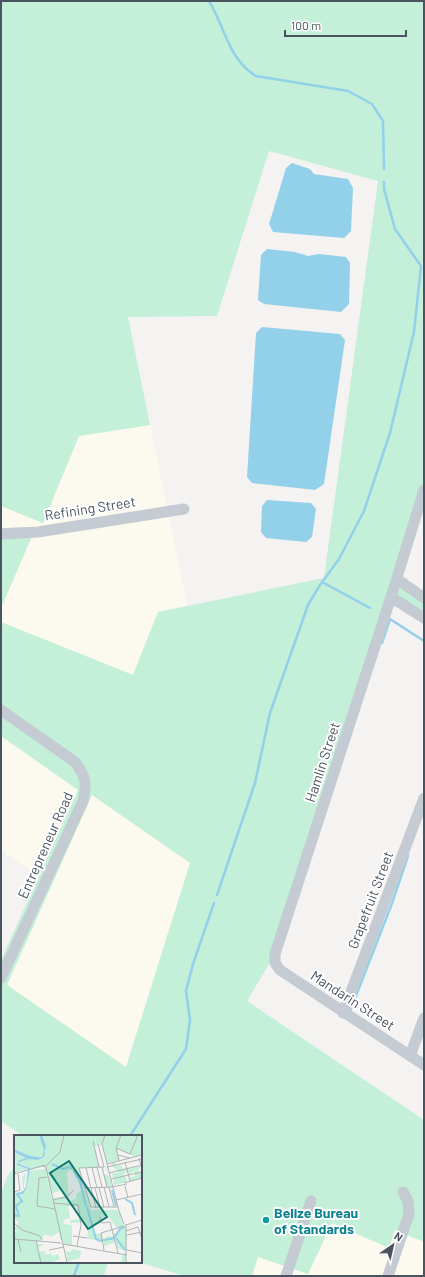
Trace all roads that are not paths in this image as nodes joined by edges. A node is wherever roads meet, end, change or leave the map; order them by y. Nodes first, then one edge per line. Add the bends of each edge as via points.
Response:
1 (424, 490) edge
2 (184, 509) dead end
3 (1, 534) edge
4 (397, 579) junction
5 (391, 596) junction
6 (424, 598) edge
7 (424, 618) edge
8 (1, 710) edge
9 (424, 798) edge
10 (275, 954) joint
11 (4, 962) edge
12 (1, 978) edge
13 (343, 1013) junction
14 (424, 1018) edge
15 (410, 1056) junction
16 (424, 1065) edge
17 (403, 1192) dead end
18 (310, 1201) dead end
19 (286, 1276) edge
20 (388, 1276) edge

1 - 4 street, Hamlin Street
2 - 3 street, Refining Street via 38,532
4 - 5 street, Hamlin Street
4 - 6 street
5 - 7 street
5 - 10 street, Hamlin Street
8 - 11 street, Entrepreneur Road via 75,762 83,773 86,786 83,801
9 - 13 street, Grapefruit Street
10 - 13 street, Mandarin Street via 275,963 280,970
11 - 12 street, Entrepreneur Road
13 - 15 street, Mandarin Street
14 - 15 street
15 - 16 street, Mandarin Street
17 - 20 street via 408,1201 408,1214
18 - 19 street

